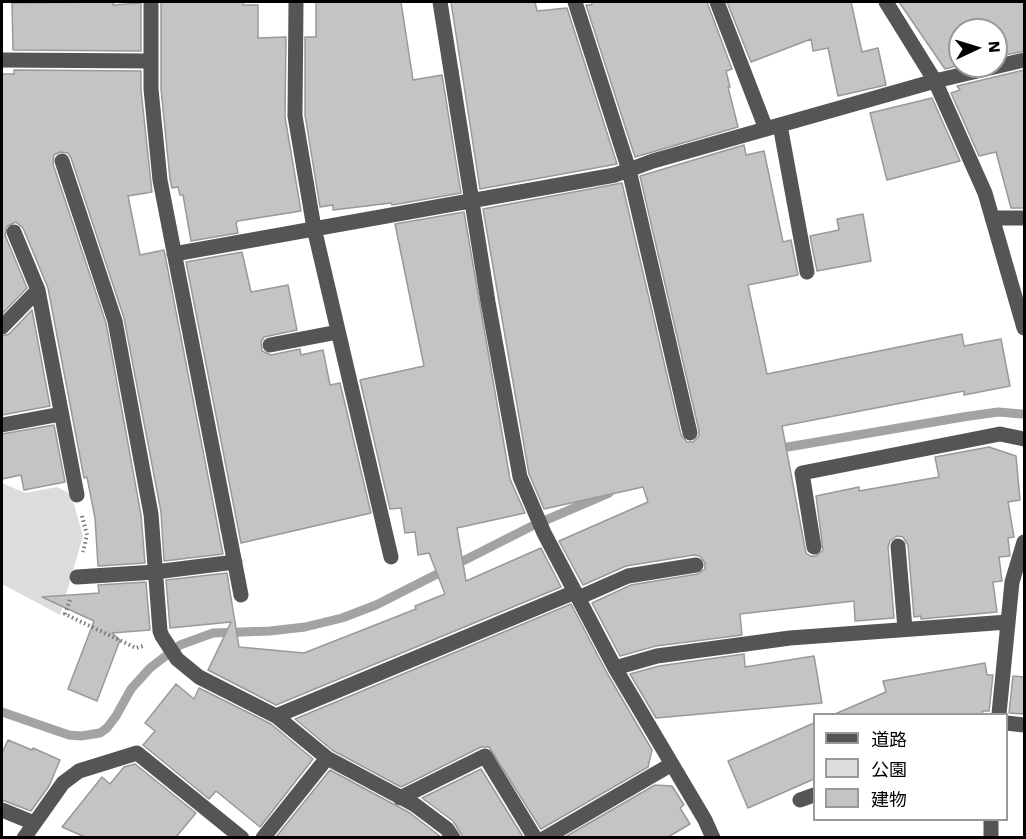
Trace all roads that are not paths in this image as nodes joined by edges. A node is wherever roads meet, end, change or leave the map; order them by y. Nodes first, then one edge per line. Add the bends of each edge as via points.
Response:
1 (151, 2) edge
2 (296, 2) edge
3 (440, 2) edge
4 (575, 2) edge
5 (717, 2) edge
6 (886, 2) edge
7 (2, 60) edge
8 (1024, 60) edge
9 (151, 61) junction
10 (934, 81) junction
11 (773, 127) junction
12 (62, 160) dead end
13 (629, 170) junction
14 (472, 199) junction
15 (992, 218) junction
16 (1024, 218) edge
17 (314, 228) junction
18 (14, 232) dead end
19 (174, 254) junction
20 (807, 272) dead end
21 (38, 290) junction
22 (2, 327) edge
23 (1024, 328) edge
24 (338, 332) junction
25 (270, 345) dead end
26 (61, 414) junction
27 (2, 425) edge
28 (690, 433) dead end
29 (1024, 439) edge
30 (77, 495) dead end
31 (1024, 542) edge
32 (898, 546) dead end
33 (814, 547) dead end
34 (391, 557) dead end
35 (235, 562) junction
36 (696, 566) dead end
37 (155, 572) junction
38 (77, 577) dead end
39 (241, 595) dead end
40 (577, 595) junction
41 (1008, 622) junction
42 (905, 629) junction
43 (615, 668) junction
44 (999, 713) edge
45 (276, 716) junction
46 (1008, 723) edge
47 (1024, 725) edge
48 (327, 758) junction
49 (672, 764) junction
50 (400, 798) junction
51 (2, 810) edge
52 (991, 821) edge
53 (34, 823) junction
54 (24, 837) edge
55 (242, 837) edge
56 (263, 837) edge
57 (452, 837) edge
58 (535, 837) edge
59 (545, 837) edge
60 (713, 837) edge
61 (991, 837) edge

1 - 9 street
2 - 17 street via 295,116
3 - 14 street
4 - 13 street
5 - 11 street
6 - 10 street
7 - 9 street
8 - 10 street
9 - 19 street via 160,180
10 - 11 street
10 - 15 street via 985,193
11 - 13 street
11 - 20 street
12 - 37 street via 115,321 151,514
13 - 14 street
13 - 28 street
14 - 17 street
14 - 40 street via 520,477
15 - 16 street
15 - 23 street
17 - 19 street
17 - 24 street
18 - 21 street
19 - 35 street
21 - 22 street
21 - 26 street
24 - 25 street
24 - 34 street
26 - 27 street
26 - 30 street
29 - 33 street via 1000,434 802,473
31 - 41 street via 1012,582
32 - 42 street
35 - 37 street
35 - 39 street
36 - 40 street via 628,576
37 - 38 street
37 - 45 street via 160,631 177,659 199,677
40 - 43 street
40 - 45 street
41 - 42 street
41 - 44 street
42 - 43 street via 790,638 657,656
43 - 49 street
45 - 48 street
46 - 47 street
48 - 50 street
48 - 56 street
49 - 59 street
49 - 60 street
50 - 57 street via 415,805
50 - 58 street via 485,756
51 - 53 street
52 - 61 street
53 - 54 street
53 - 55 street via 63,783 79,771 137,753

